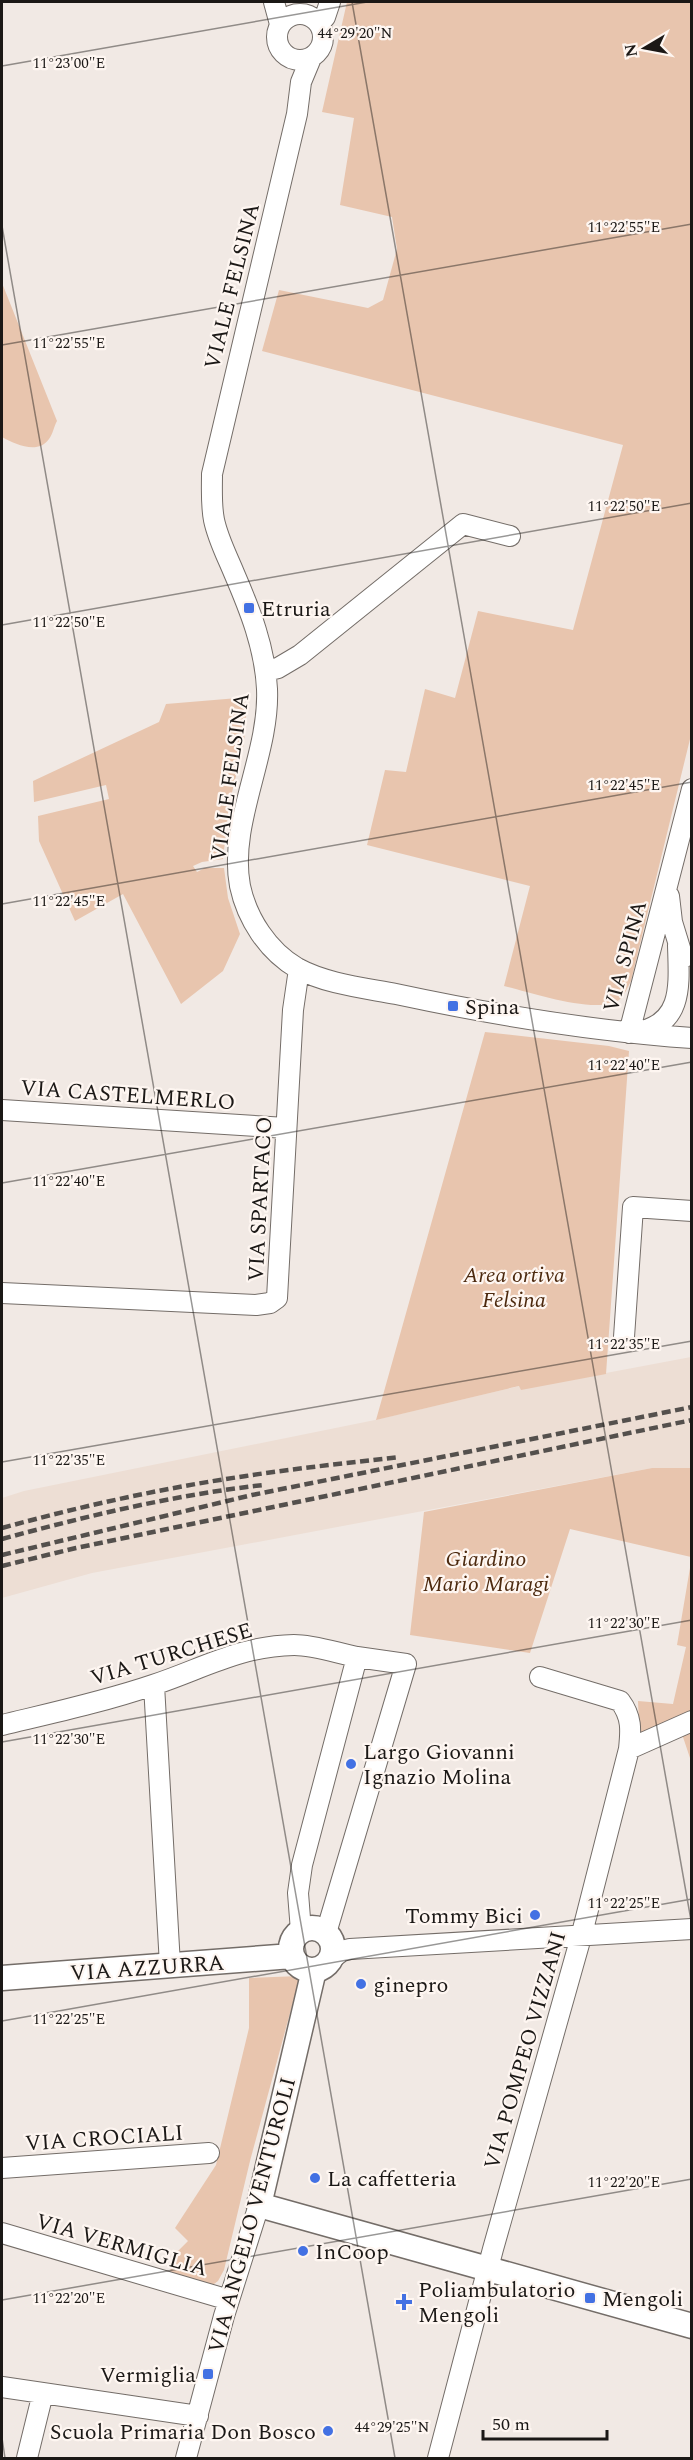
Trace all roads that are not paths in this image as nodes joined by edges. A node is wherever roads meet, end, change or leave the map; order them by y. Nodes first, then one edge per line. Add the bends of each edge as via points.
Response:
1 (274, 2) edge
2 (330, 2) edge
3 (286, 20) junction
4 (319, 24) junction
5 (303, 59) junction
6 (510, 536) dead end
7 (266, 671) junction
8 (692, 789) edge
9 (669, 881) junction
10 (678, 945) junction
11 (298, 969) junction
12 (692, 974) edge
13 (629, 1033) junction
14 (692, 1038) edge
15 (2, 1110) edge
16 (286, 1128) junction
17 (692, 1210) edge
18 (2, 1293) edge
19 (624, 1337) dead end
20 (357, 1658) junction
21 (540, 1677) dead end
22 (154, 1685) junction
23 (692, 1721) edge
24 (2, 1725) edge
25 (629, 1749) junction
26 (692, 1929) edge
27 (300, 1931) junction
28 (581, 1937) junction
29 (330, 1950) junction
30 (292, 1956) junction
31 (170, 1965) junction
32 (2, 1978) edge
33 (209, 2153) dead end
34 (2, 2168) edge
35 (259, 2205) junction
36 (2, 2233) edge
37 (488, 2269) junction
38 (229, 2300) junction
39 (692, 2326) edge
40 (2, 2387) edge
41 (43, 2394) junction
42 (198, 2416) junction
43 (27, 2458) edge
44 (186, 2458) edge
45 (438, 2458) edge

1 - 3 street
2 - 4 street
3 - 4 street via 307,15
3 - 5 street, VIALE FELSINA via 277,39 278,46 288,57
4 - 5 street via 322,46
5 - 7 street, VIALE FELSINA via 297,114 212,474 212,503 219,537 249,608
6 - 7 street via 463,524 300,655
7 - 11 street, VIALE FELSINA via 266,720 240,840 240,887 253,922 275,951
8 - 9 street, VIA SPINA
9 - 10 street, VIA SPINA
9 - 13 street, VIA SPINA
10 - 12 street, VIA SPINA
10 - 13 street, VIA SPINA via 678,985 669,1017 651,1029
11 - 13 street, VIALE FELSINA via 351,985 481,1012
11 - 16 street, VIA SPARTACO
13 - 14 street, VIALE FELSINA
15 - 16 street, VIA CASTELMERLO
16 - 18 street, VIA SPARTACO via 279,1288 275,1300 248,1305
17 - 19 street via 633,1207
20 - 22 street, VIA TURCHESE via 296,1645 252,1650 216,1659
20 - 27 street via 302,1864 298,1893
20 - 29 street via 406,1664
21 - 25 street, VIA POMPEO VIZZANI via 620,1701 631,1723
22 - 24 street, VIA TURCHESE
22 - 31 street
23 - 25 street
25 - 28 street, VIA POMPEO VIZZANI
26 - 28 street
27 - 29 main road via 313,1928
27 - 30 main road via 292,1942
28 - 29 street
28 - 37 street, VIA POMPEO VIZZANI
29 - 30 main road via 300,1967
29 - 35 main road, VIA ANGELO VENTUROLI
30 - 31 main road, VIA AZZURRA
31 - 32 main road, VIA AZZURRA
33 - 34 street, VIA CROCIALI
35 - 37 main road
35 - 38 street, VIA ANGELO VENTUROLI
36 - 38 street, VIA VERMIGLIA
37 - 39 main road
37 - 45 street, VIA POMPEO VIZZANI
38 - 42 street, VIA ANGELO VENTUROLI
40 - 41 street
41 - 42 street
41 - 43 street
42 - 44 street, VIA ANGELO VENTUROLI

